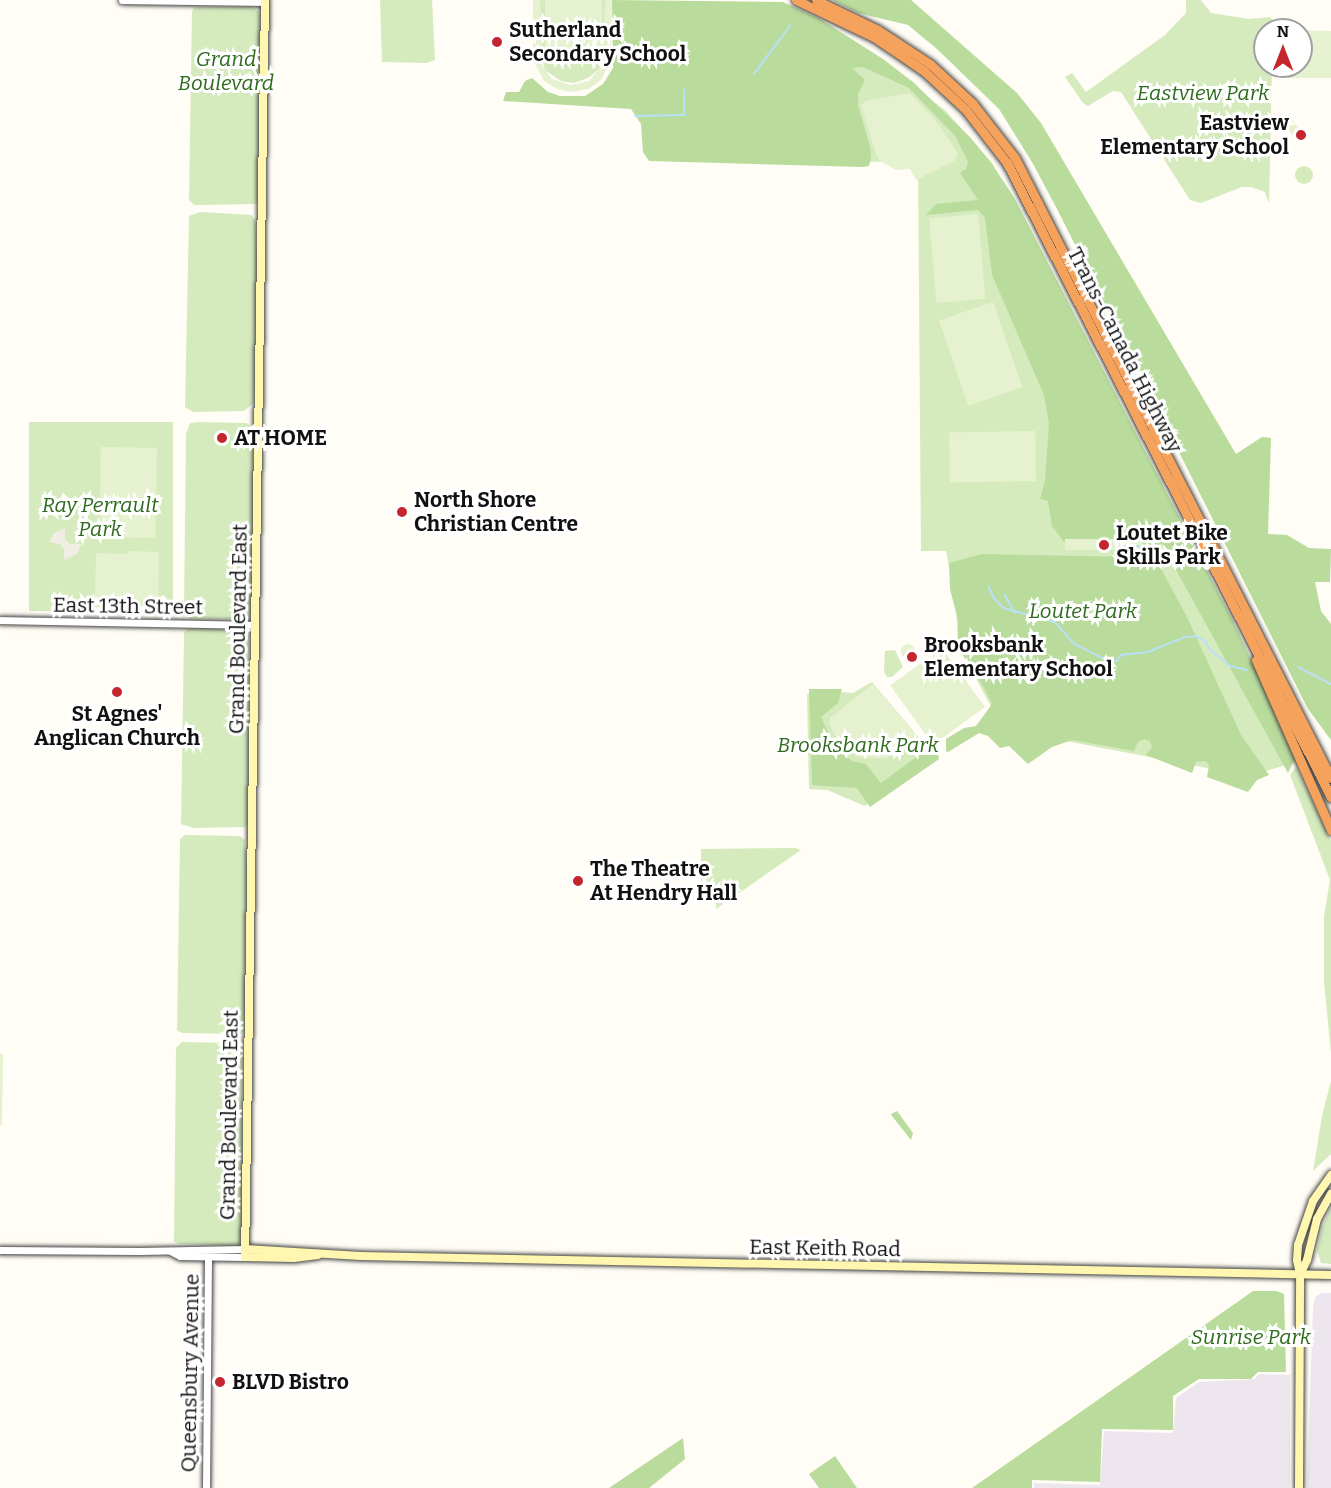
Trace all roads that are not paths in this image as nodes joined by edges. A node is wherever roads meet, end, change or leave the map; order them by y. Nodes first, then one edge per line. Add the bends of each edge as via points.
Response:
1 (122, 0) edge
2 (796, 0) edge
3 (816, 0) edge
4 (265, 1) edge
5 (0, 620) edge
6 (255, 624) junction
7 (1248, 632) junction
8 (1331, 778) edge
9 (1331, 797) edge
10 (1331, 830) edge
11 (1331, 1174) edge
12 (1331, 1194) edge
13 (226, 1248) junction
14 (194, 1249) junction
15 (0, 1250) edge
16 (170, 1251) junction
17 (245, 1253) junction
18 (208, 1257) junction
19 (1300, 1275) junction
20 (1331, 1275) edge
21 (206, 1488) edge
22 (1299, 1488) edge

1 - 4 street
2 - 7 highway, Trans-Canada Highway via 855,27 908,59 953,96 995,145 1029,201
3 - 8 highway, Trans-Canada Highway via 878,30 930,64 973,104 1015,158
4 - 6 main road, Grand Boulevard East
5 - 6 street, East 13th Street
6 - 17 main road, Grand Boulevard East
7 - 9 highway, Trans-Canada Highway
7 - 10 highway via 1255,660
11 - 19 main road via 1304,1220 1297,1257
12 - 19 main road via 1317,1219
13 - 14 street, East Keith Road
13 - 17 street, East Keith Road
13 - 18 street via 213,1251
14 - 16 street, East Keith Road
14 - 18 street
15 - 16 street, East Keith Road
16 - 18 street, East Keith Road via 180,1256
17 - 18 street, East Keith Road
17 - 19 main road, East Keith Road via 295,1250 318,1255
18 - 21 street, Queensbury Avenue
19 - 20 main road, East Keith Road
19 - 22 main road

